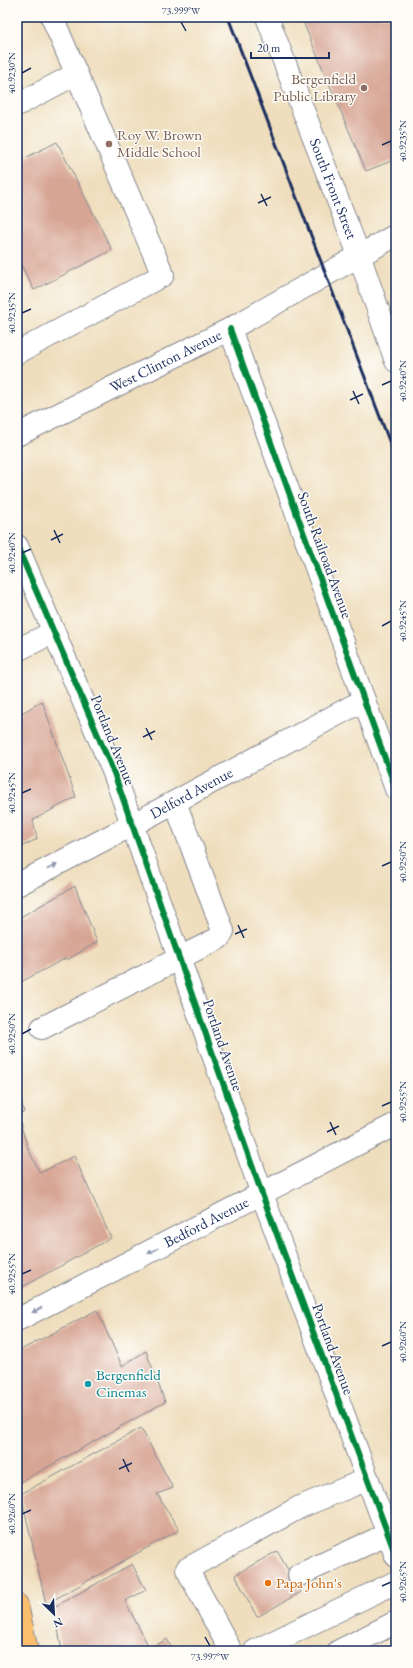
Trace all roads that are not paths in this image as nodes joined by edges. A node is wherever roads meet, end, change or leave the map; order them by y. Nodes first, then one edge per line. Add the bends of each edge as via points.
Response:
1 (52, 17) edge
2 (268, 17) edge
3 (76, 74) junction
4 (17, 105) edge
5 (396, 235) edge
6 (359, 255) junction
7 (230, 329) junction
8 (17, 353) edge
9 (396, 361) edge
10 (17, 435) edge
11 (17, 546) edge
12 (22, 574) edge
13 (54, 632) junction
14 (17, 650) edge
15 (364, 700) junction
16 (396, 789) edge
17 (176, 802) junction
18 (132, 825) junction
19 (17, 885) edge
20 (178, 958) junction
21 (42, 1028) dead end
22 (396, 1124) edge
23 (262, 1194) junction
24 (17, 1320) edge
25 (368, 1479) junction
26 (388, 1534) junction
27 (396, 1556) edge
28 (299, 1575) dead end
29 (396, 1582) edge
30 (17, 1605) edge
31 (396, 1622) edge
32 (27, 1651) edge
33 (231, 1651) edge
34 (255, 1651) edge
35 (339, 1651) edge

1 - 3 street
2 - 6 street, South Front Street
3 - 4 street
3 - 8 street via 163,275
5 - 6 street, West Clinton Avenue
6 - 7 street, West Clinton Avenue
6 - 9 street, South Front Street
7 - 10 street, West Clinton Avenue
7 - 15 street, South Railroad Avenue
11 - 12 street, Portland Avenue
12 - 13 street, Portland Avenue
13 - 14 street
13 - 18 street, Portland Avenue via 114,773
15 - 16 street, South Railroad Avenue
15 - 17 street, Delford Avenue
17 - 18 street, Delford Avenue
17 - 20 street via 223,931 219,938
19 -> 18 street, Delford Avenue
18 - 20 street, Portland Avenue
20 - 21 street
20 - 23 street, Portland Avenue
22 - 23 street, Bedford Avenue
23 -> 24 street, Bedford Avenue
23 - 25 street, Portland Avenue
25 - 26 street, Portland Avenue
25 - 33 street via 300,1507 187,1569
26 - 27 street, Portland Avenue
26 - 28 street
29 - 34 street
30 - 32 main road
31 - 35 street

